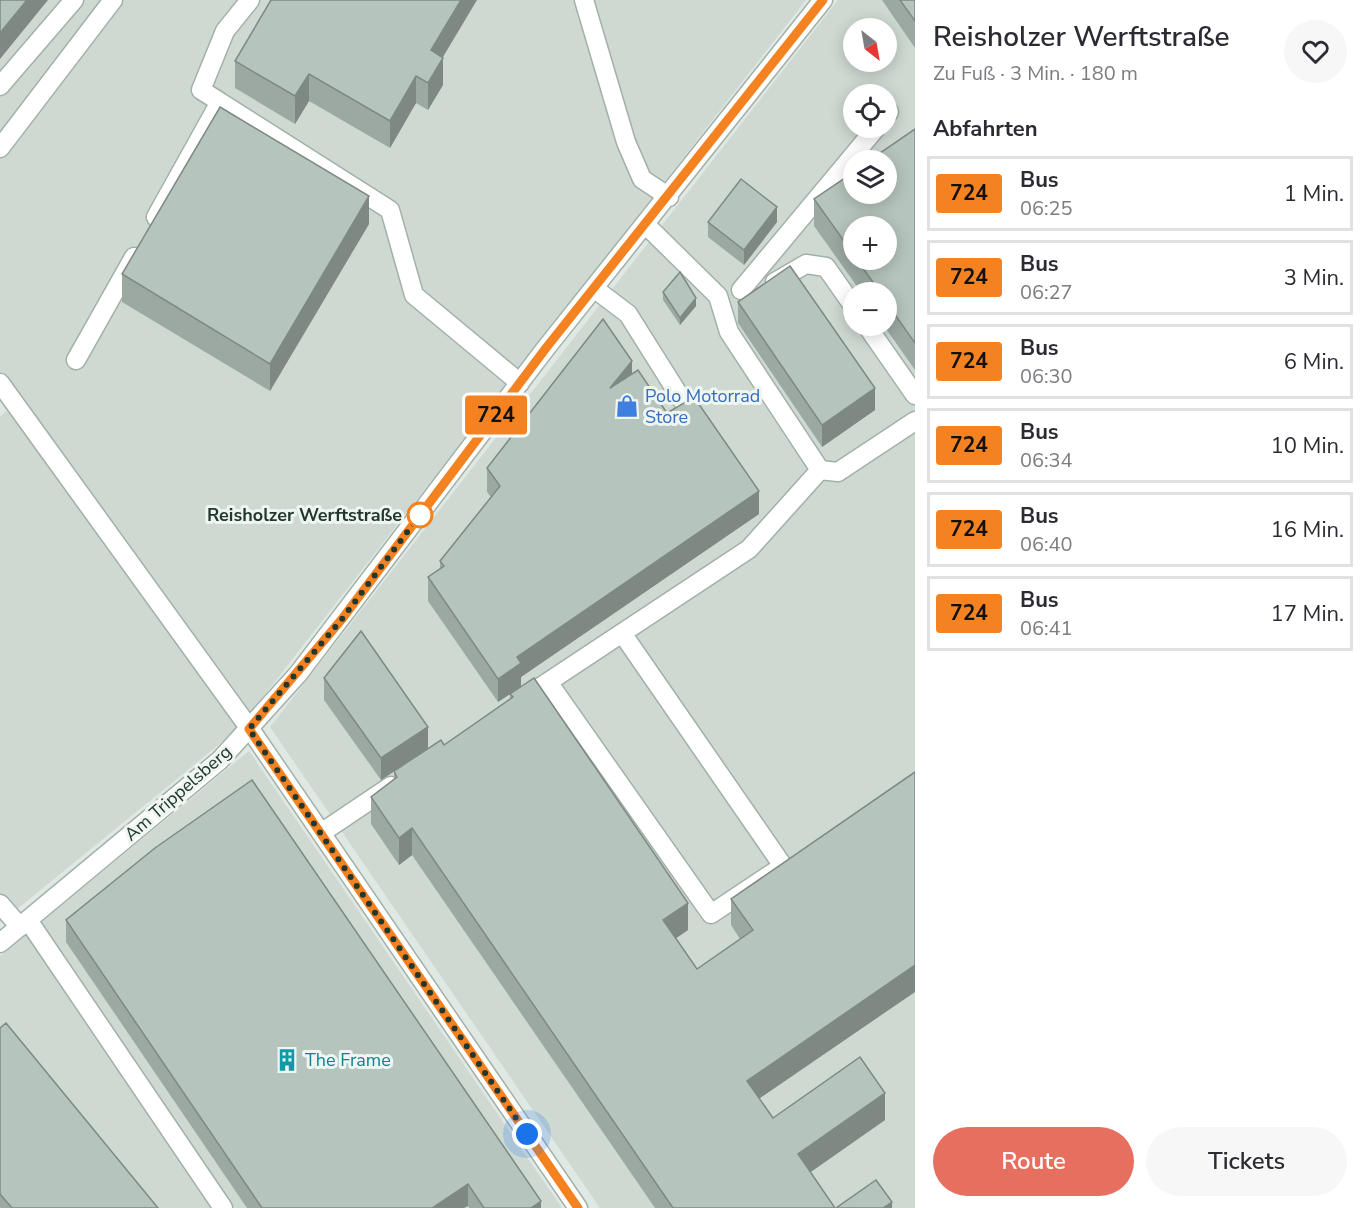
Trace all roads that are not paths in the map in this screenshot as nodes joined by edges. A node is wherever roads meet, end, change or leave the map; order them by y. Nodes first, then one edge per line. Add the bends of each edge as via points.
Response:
1 (74, 0) edge
2 (113, 0) edge
3 (250, 0) edge
4 (584, 0) edge
5 (823, 0) edge
6 (0, 86) edge
7 (220, 102) junction
8 (868, 138) edge
9 (0, 148) edge
10 (669, 197) junction
11 (646, 225) junction
12 (595, 289) junction
13 (741, 290) junction
14 (843, 291) edge
15 (718, 296) junction
16 (874, 336) edge
17 (76, 360) dead end
18 (0, 383) edge
19 (520, 383) junction
20 (915, 395) edge
21 (689, 411) edge
22 (915, 422) edge
23 (820, 470) junction
24 (622, 633) junction
25 (548, 682) junction
26 (529, 695) edge
27 (249, 729) junction
28 (410, 774) edge
29 (321, 832) junction
30 (0, 904) edge
31 (24, 923) junction
32 (0, 942) edge
33 (224, 1208) edge
34 (578, 1208) edge

1 - 6 street
2 - 9 street
3 - 7 street via 225,31 201,90
4 - 10 street via 626,142 642,179
5 - 10 street, Am Trippelsberg
7 - 17 street
7 - 19 street via 390,210 414,295
8 - 13 street
10 - 11 street, Am Trippelsberg
11 - 12 street, Am Trippelsberg
11 - 15 street
12 - 19 street, Am Trippelsberg
12 - 21 street via 628,314
13 - 14 street via 768,286 806,264 826,267
13 - 15 street
15 - 23 street via 729,332
16 - 20 street
18 - 27 street
19 - 27 street, Am Trippelsberg via 342,619
22 - 23 street via 838,472
23 - 24 street via 749,549
24 - 25 street
24 - 25 street via 783,866 711,914
25 - 26 street
27 - 29 street
27 - 31 street, Am Trippelsberg via 212,766
28 - 29 street
29 - 34 street
30 - 31 street
31 - 32 street, Am Trippelsberg
31 - 33 street

